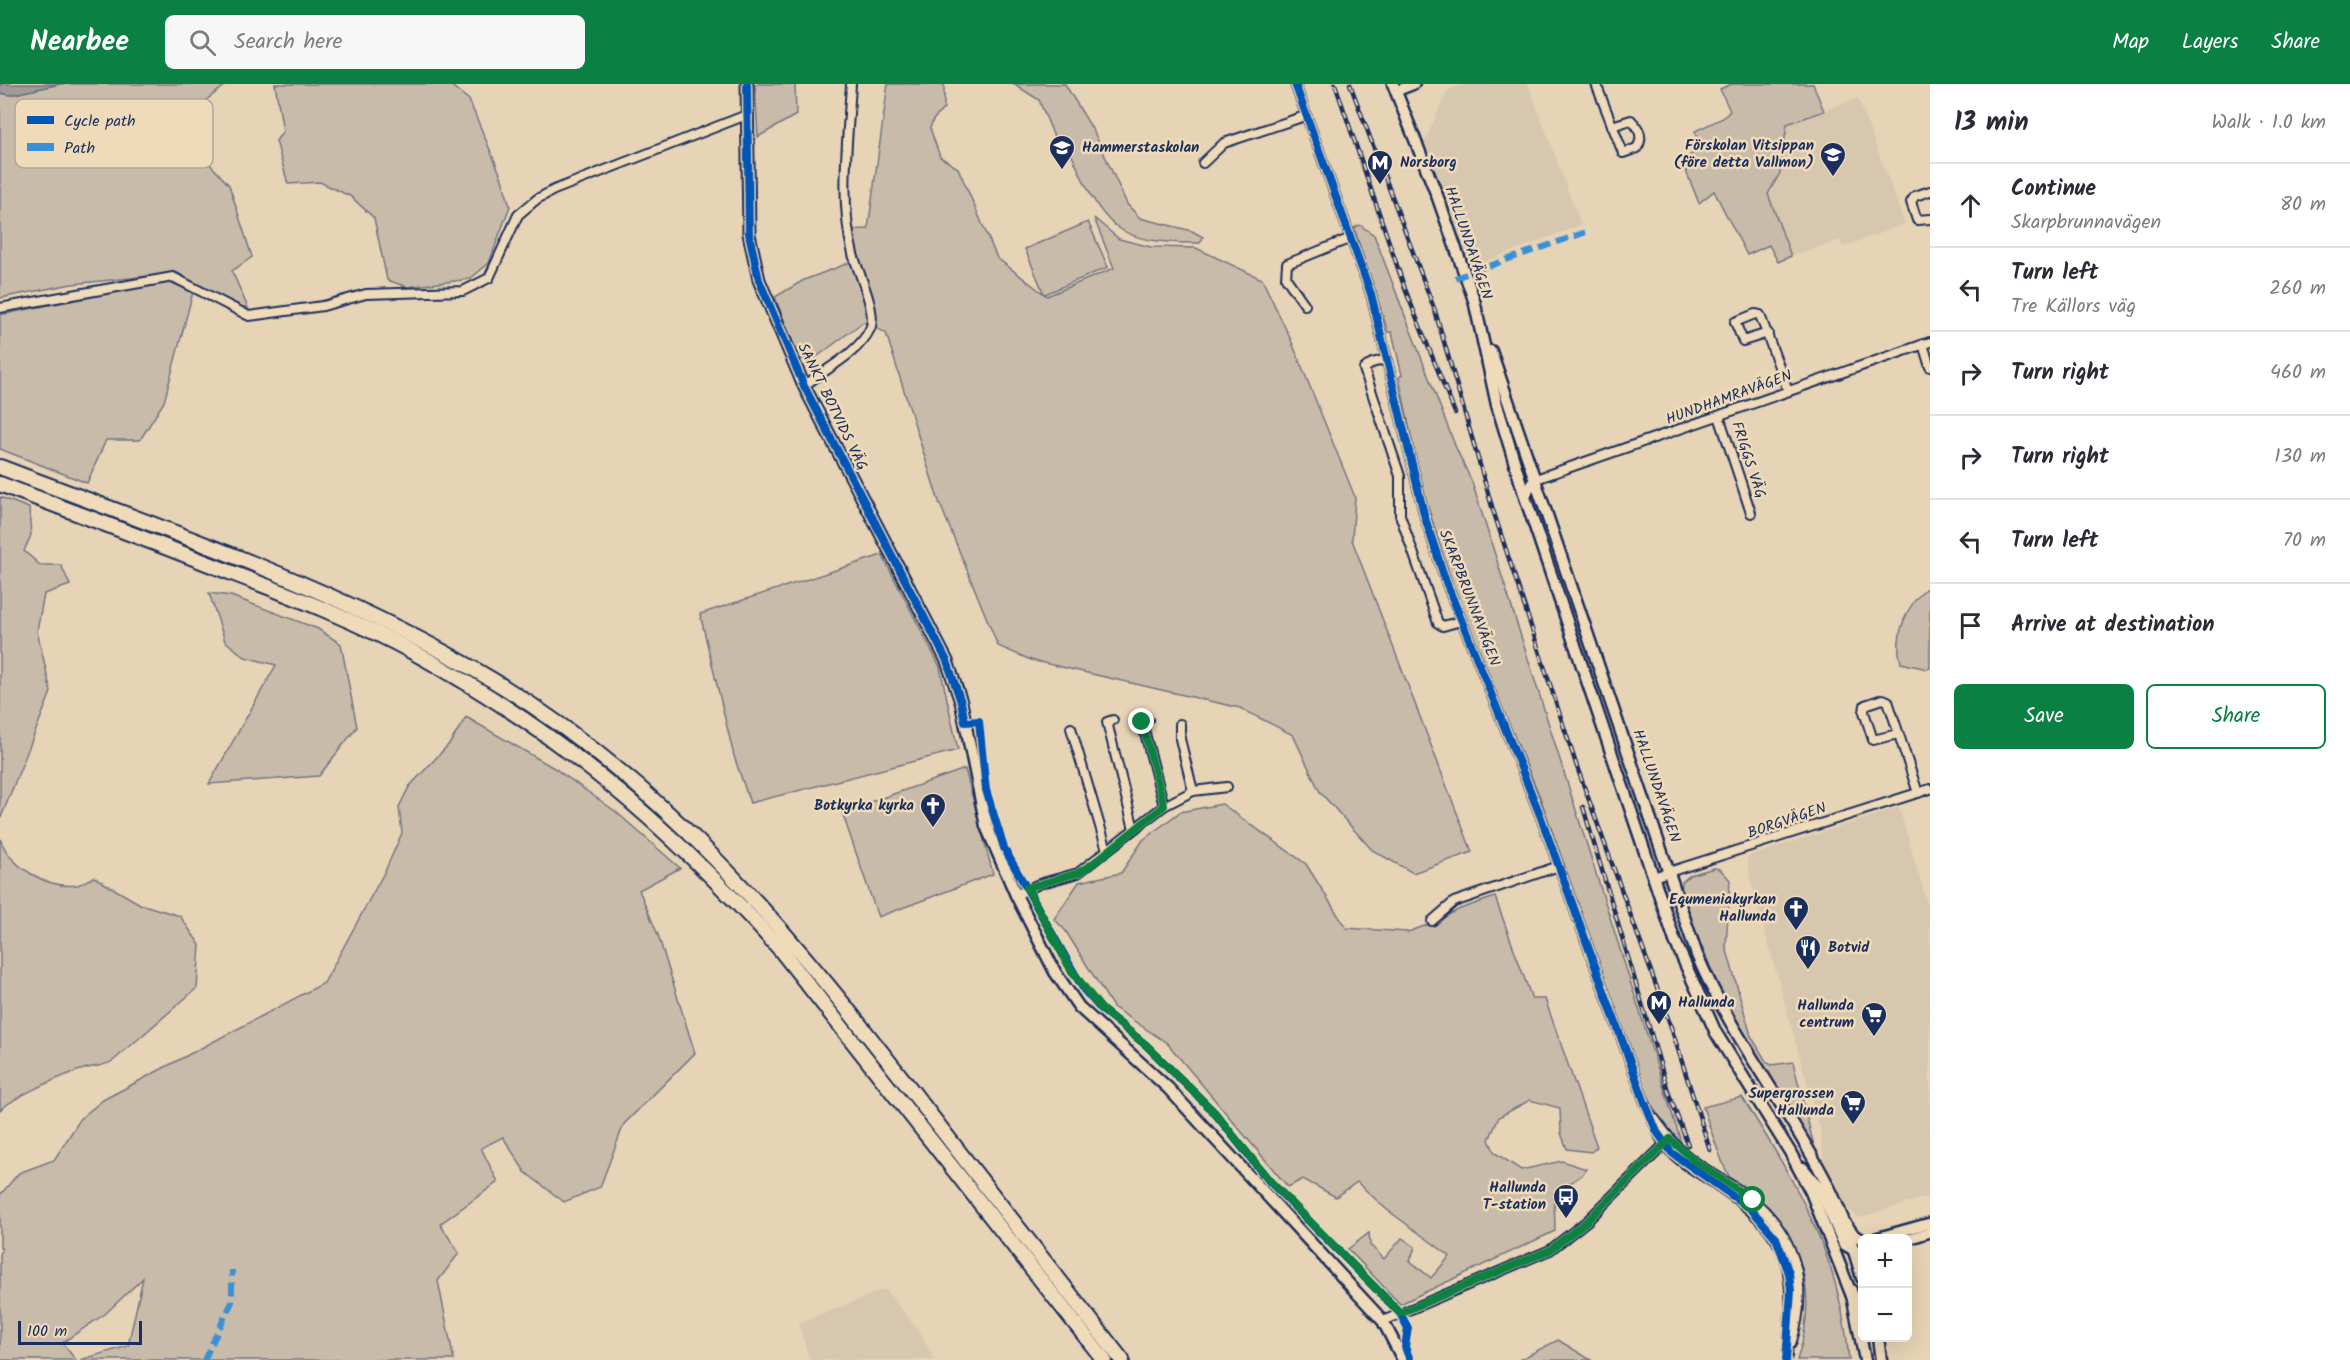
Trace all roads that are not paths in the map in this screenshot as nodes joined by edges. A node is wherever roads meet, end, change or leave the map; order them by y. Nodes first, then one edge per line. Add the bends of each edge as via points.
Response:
1 (747, 84) edge
2 (851, 84) edge
3 (1295, 84) edge
4 (1414, 84) edge
5 (1596, 84) edge
6 (1395, 88) edge
7 (749, 114) junction
8 (1305, 116) junction
9 (1612, 126) junction
10 (1203, 163) dead end
11 (1930, 191) edge
12 (1930, 219) edge
13 (1351, 238) junction
14 (1305, 305) dead end
15 (0, 308) edge
16 (1476, 311) junction
17 (1768, 333) junction
18 (1927, 343) edge
19 (1388, 359) junction
20 (1930, 367) edge
21 (804, 386) junction
22 (1788, 391) junction
23 (1719, 416) junction
24 (0, 467) edge
25 (1516, 469) junction
26 (1536, 479) junction
27 (0, 484) edge
28 (1526, 500) junction
29 (1751, 513) dead end
30 (1461, 621) junction
31 (1113, 720) dead end
32 (1148, 720) dead end
33 (1180, 724) dead end
34 (1071, 728) dead end
35 (1898, 734) junction
36 (1227, 787) dead end
37 (1930, 789) edge
38 (1194, 791) junction
39 (1918, 793) junction
40 (1164, 806) junction
41 (1134, 829) junction
42 (1107, 850) junction
43 (1559, 866) junction
44 (1669, 872) junction
45 (1653, 877) junction
46 (1016, 895) junction
47 (1432, 921) dead end
48 (1667, 1142) junction
49 (1790, 1152) junction
50 (1839, 1208) junction
51 (1930, 1223) edge
52 (1930, 1233) edge
53 (1893, 1234) edge
54 (1858, 1236) edge
55 (1912, 1238) edge
56 (1858, 1244) edge
57 (1858, 1248) edge
58 (1858, 1251) edge
59 (1852, 1296) junction
60 (1383, 1321) junction
61 (1879, 1342) edge
62 (1787, 1359) edge
63 (1104, 1360) edge
64 (1122, 1360) edge
65 (1403, 1360) edge
66 (1864, 1360) edge
67 (1881, 1360) edge

1 - 7 main road, SANKT BOTVIDS VÄG
2 - 21 street via 847,206 852,252 872,311 872,322 862,340
3 - 8 street, SKARPBRUNNAVÄGEN
4 - 6 street
5 - 9 street
6 - 16 main road, HALLUNDAVÄGEN
7 - 15 street via 537,199 519,215 489,278 463,291 366,294 323,306 249,316 173,277
7 - 21 main road, SANKT BOTVIDS VÄG via 748,215 753,253 772,314
8 - 10 street via 1224,143
8 - 13 street, SKARPBRUNNAVÄGEN
9 - 9 street via 1631,120 1640,132 1637,147 1623,153
11 - 12 street via 1915,196 1911,202 1917,220
13 - 14 street via 1287,264 1286,278
13 - 19 street, SKARPBRUNNAVÄGEN
16 - 25 main road, HALLUNDAVÄGEN
16 - 26 main road, HALLUNDAVÄGEN
17 - 17 street via 1760,315 1738,320 1735,326 1743,341
17 - 22 street
18 - 20 street
18 - 22 street, HUNDHAMRAVÄGEN
19 - 30 street, SKARPBRUNNAVÄGEN via 1425,518
19 - 30 street, SKARPBRUNNAVÄGEN via 1364,369 1400,476 1400,515 1438,623 1443,626
21 - 46 main road, SANKT BOTVIDS VÄG via 947,661 961,702 986,826
22 - 23 street, HUNDHAMRAVÄGEN
23 - 26 street, HUNDHAMRAVÄGEN
23 - 29 street, FRIGGS VÄG
24 - 64 highway via 299,582 383,620 496,683 625,774 697,838 790,938
25 - 26 street
25 - 28 main road, HALLUNDAVÄGEN
26 - 28 street
26 - 44 main road, HALLUNDAVÄGEN
27 - 63 highway via 357,624 487,695 556,740 606,779 679,843 779,948
28 - 45 main road, HALLUNDAVÄGEN
30 - 43 street, SKARPBRUNNAVÄGEN
31 - 41 street via 1107,722
32 - 40 street via 1142,722
33 - 38 street via 1180,739
34 - 42 street
35 - 35 street via 1873,740 1865,705 1888,701
35 - 39 street
36 - 38 street
37 - 39 street, BORGVÄGEN
38 - 40 street
39 - 44 street, BORGVÄGEN
40 - 41 street
41 - 42 street
42 - 46 street via 1078,873
43 - 47 street via 1454,902
43 - 48 street, SKARPBRUNNAVÄGEN via 1649,1112
44 - 45 street, BORGVÄGEN
44 - 50 main road, HALLUNDAVÄGEN via 1697,955 1722,1010
45 - 49 main road, HALLUNDAVÄGEN via 1701,1004 1731,1060
46 - 60 main road, SANKT BOTVIDS VÄG via 1055,972 1079,1007 1168,1088
48 - 60 street via 1587,1221 1550,1250
48 - 62 street, SKARPBRUNNAVÄGEN via 1680,1161 1751,1209 1776,1238 1791,1291
49 - 57 main road, HALLUNDAVÄGEN via 1819,1188 1844,1244
49 - 59 main road, HALLUNDAVÄGEN via 1823,1218
50 - 54 street via 1850,1230
50 - 56 main road, HALLUNDAVÄGEN
51 - 53 street
52 - 55 street
58 - 59 main road, HALLUNDAVÄGEN via 1848,1265
59 - 66 main road, HALLUNDAVÄGEN
60 - 65 main road, SANKT BOTVIDS VÄG
61 - 67 main road

